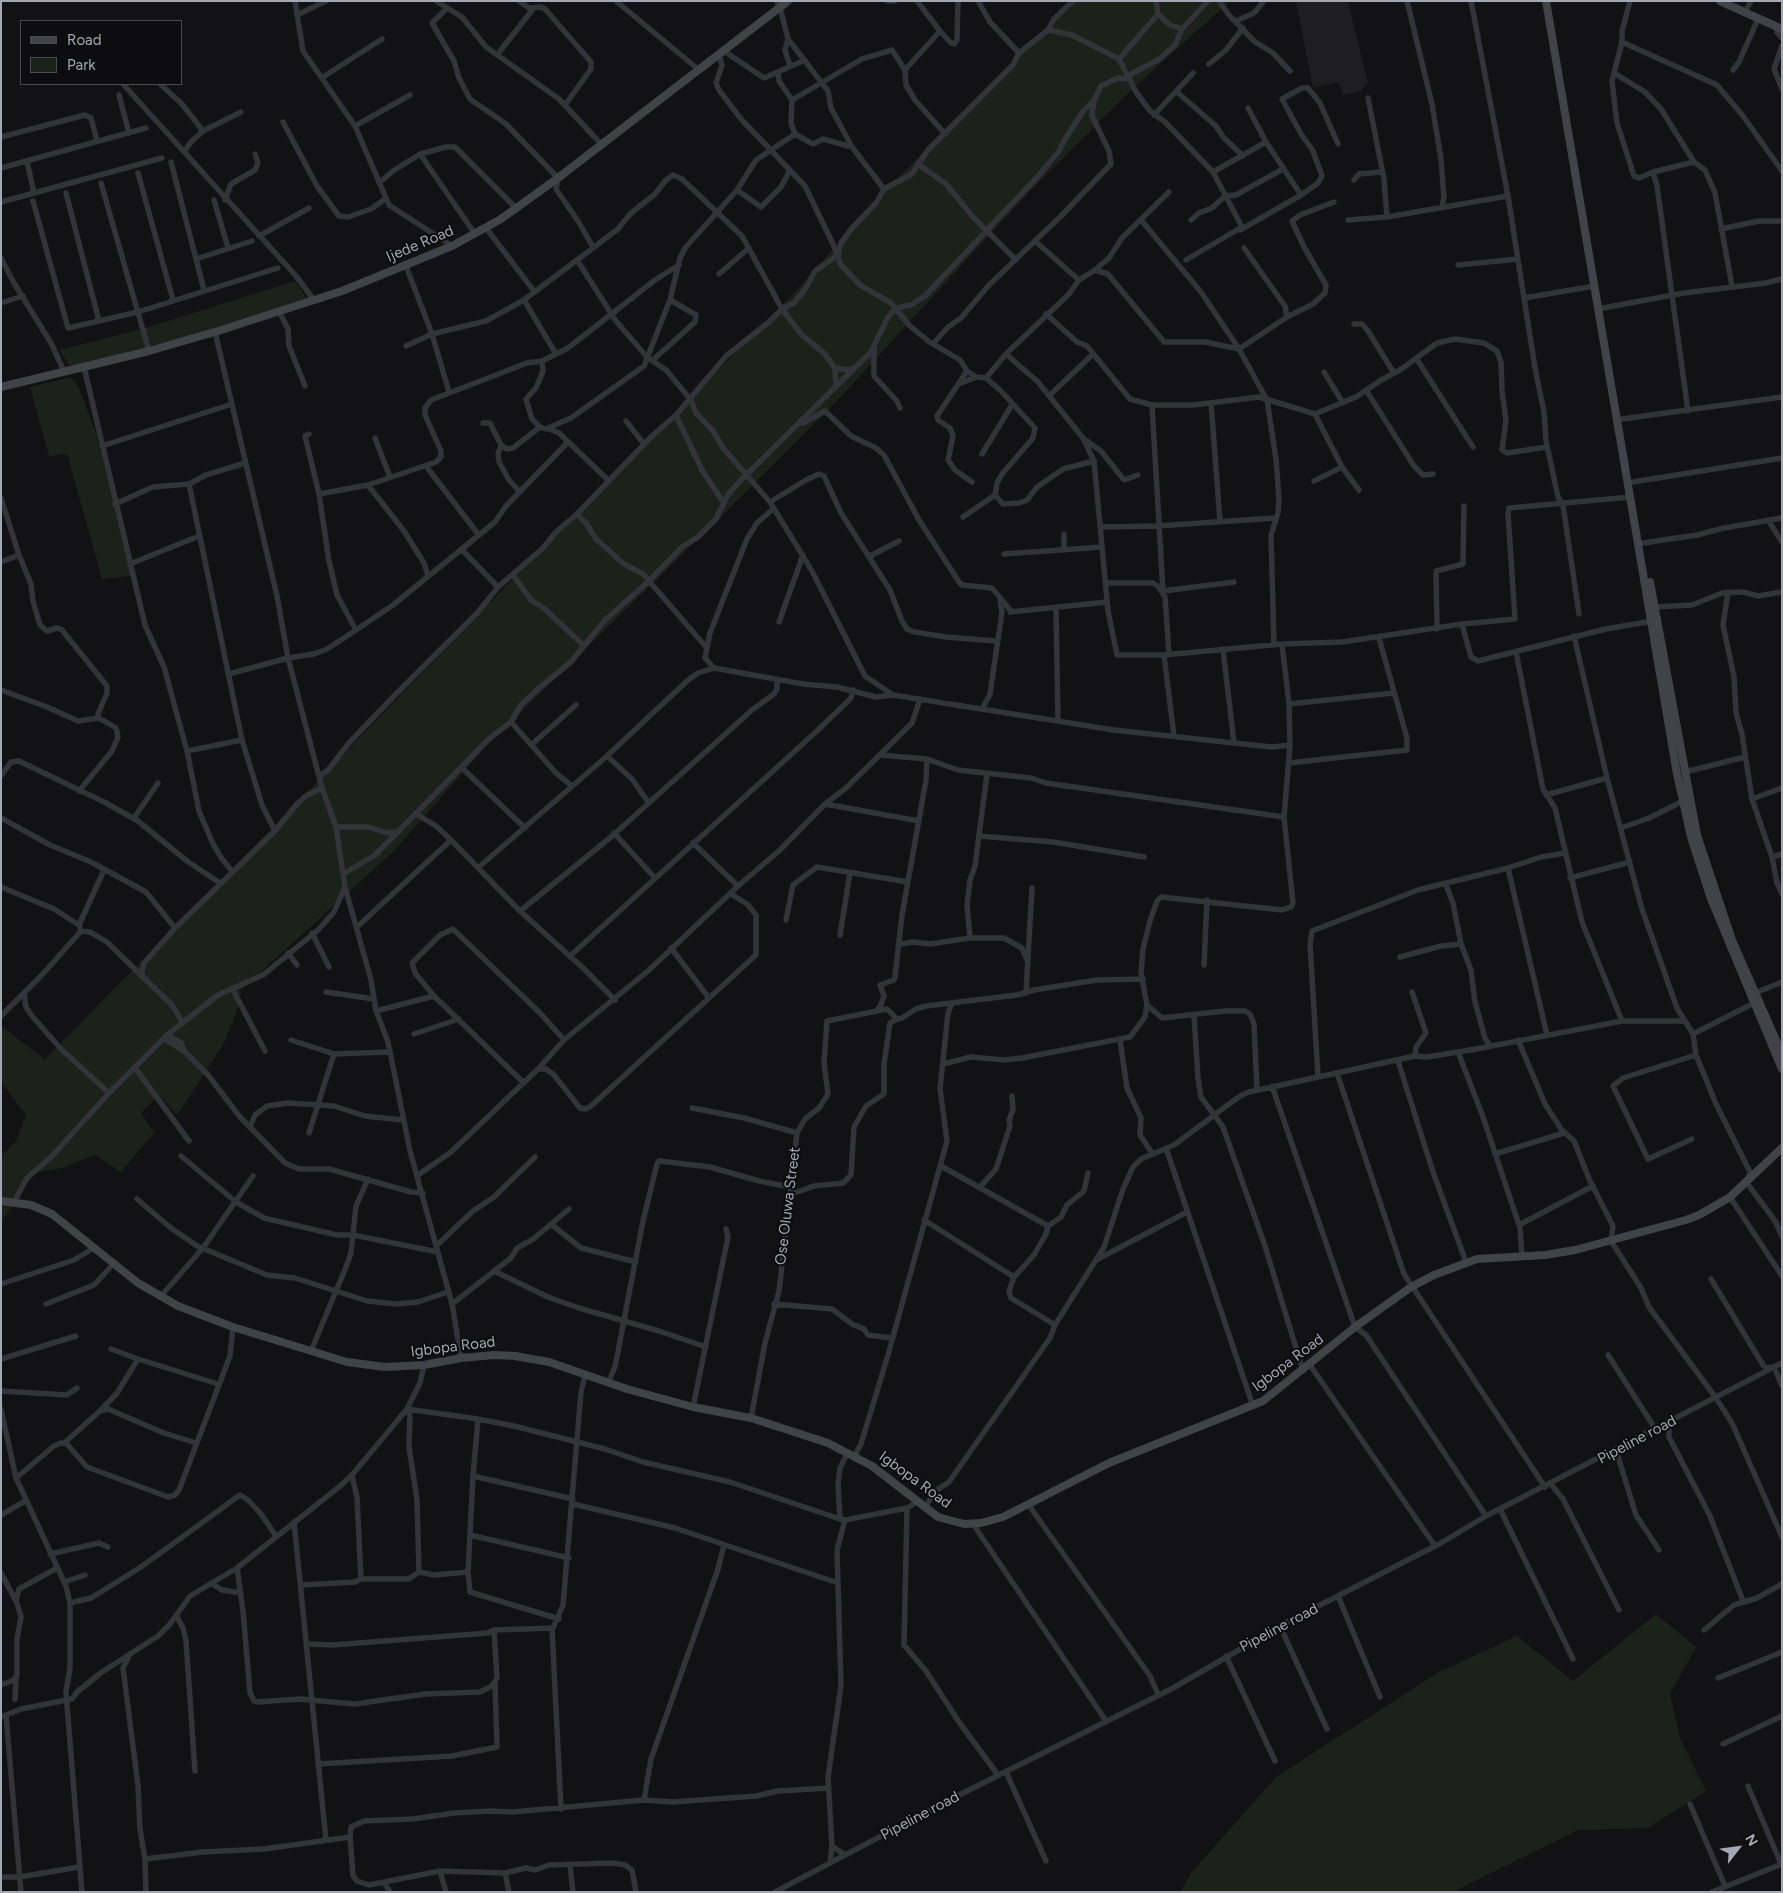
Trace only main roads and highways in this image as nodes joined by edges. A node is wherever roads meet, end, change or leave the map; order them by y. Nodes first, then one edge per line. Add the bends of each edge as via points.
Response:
1 (788, 1) edge
2 (1546, 1) edge
3 (1550, 1) edge
4 (1720, 1) edge
5 (778, 4) edge
6 (1779, 29) edge
7 (1565, 100) junction
8 (1, 387) edge
9 (1782, 1054) edge
10 (1782, 1069) edge
11 (1782, 1148) edge
12 (1778, 1154) edge
13 (1, 1201) edge

1 - 5 main road, Ijede Road
2 - 7 main road
3 - 7 main road
4 - 6 main road
5 - 8 main road, Ijede Road via 700,70 558,178 486,228 452,246 314,300 215,332
7 - 9 main road via 1697,835 1716,897
7 - 10 main road via 1683,801 1711,899
11 - 12 main road, Igbopa Road
12 - 13 main road, Igbopa Road via 1730,1197 1699,1215 1575,1250 1486,1257 1466,1262 1412,1287 1355,1328 1274,1394 1253,1406 1117,1460 1003,1518 974,1524 948,1521 925,1508 872,1466 851,1454 751,1418 693,1407 585,1376 549,1362 494,1354 424,1365 367,1365 233,1327 193,1313 138,1283 52,1214 31,1205

